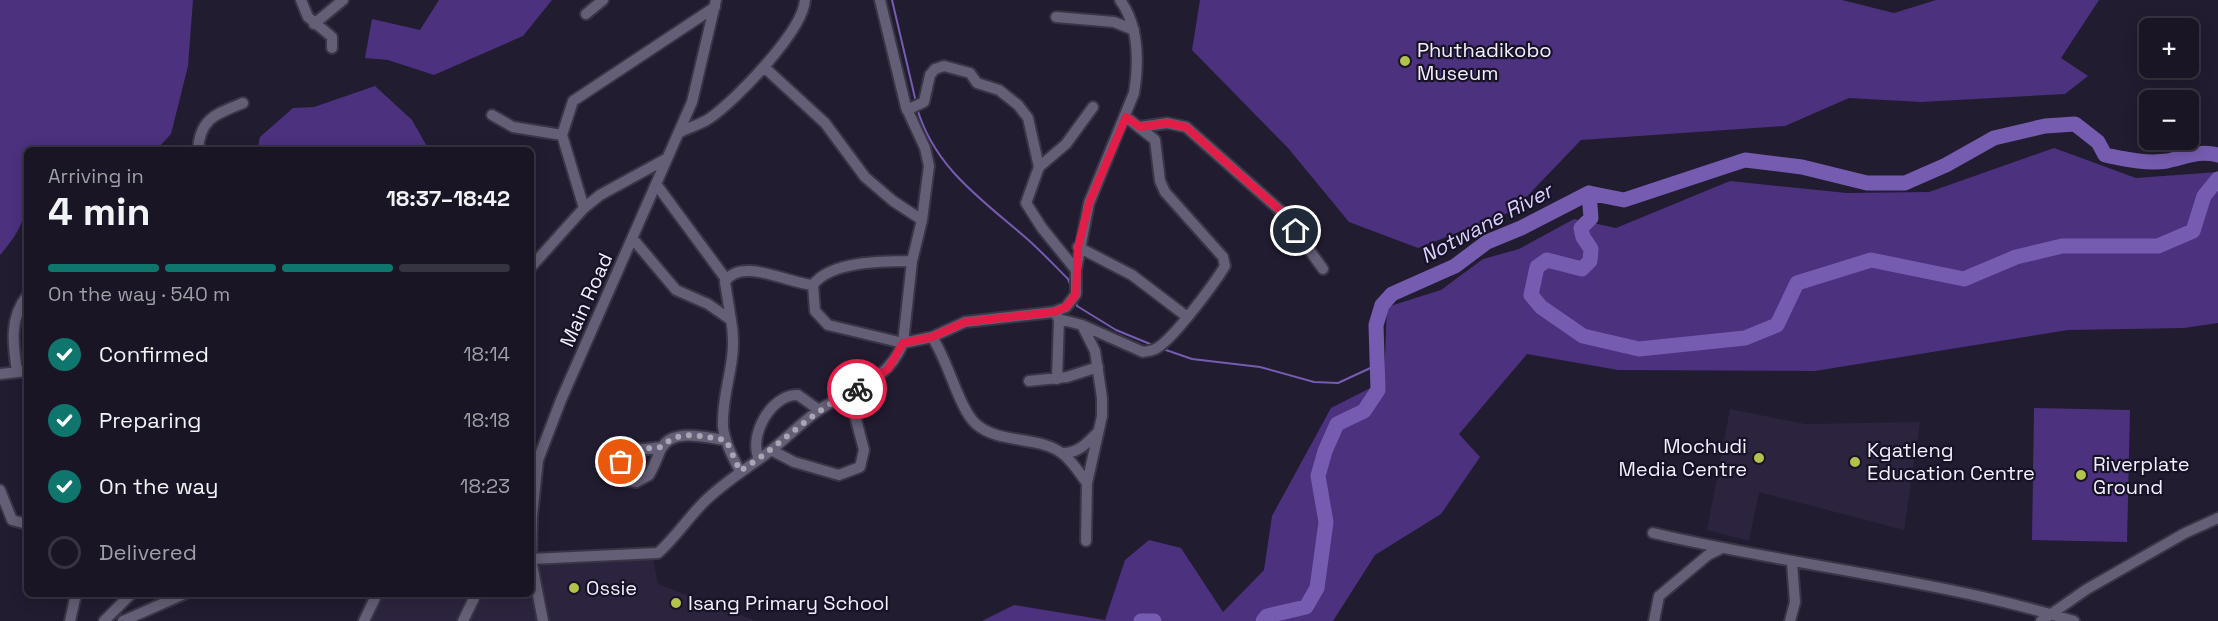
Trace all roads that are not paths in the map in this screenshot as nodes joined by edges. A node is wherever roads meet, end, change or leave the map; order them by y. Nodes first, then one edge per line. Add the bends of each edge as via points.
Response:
1 (302, 0) edge
2 (343, 0) edge
3 (603, 0) edge
4 (805, 0) edge
5 (880, 0) edge
6 (1120, 0) edge
7 (715, 3) edge
8 (586, 14) dead end
9 (1056, 17) dead end
10 (314, 24) junction
11 (1134, 30) junction
12 (332, 48) dead end
13 (764, 67) junction
14 (243, 103) dead end
15 (914, 107) junction
16 (1093, 107) dead end
17 (492, 115) dead end
18 (1126, 117) junction
19 (1140, 127) junction
20 (680, 132) junction
21 (562, 135) junction
22 (198, 147) edge
23 (666, 159) junction
24 (1039, 167) junction
25 (656, 184) junction
26 (584, 208) junction
27 (922, 220) junction
28 (633, 239) junction
29 (1078, 247) junction
30 (912, 261) junction
31 (534, 264) edge
32 (1323, 269) dead end
33 (1076, 270) junction
34 (726, 279) junction
35 (813, 285) junction
36 (24, 300) edge
37 (1057, 316) junction
38 (1186, 316) junction
39 (730, 320) junction
40 (1082, 325) junction
41 (932, 337) junction
42 (903, 343) junction
43 (1098, 367) junction
44 (22, 371) edge
45 (0, 374) edge
46 (1057, 379) junction
47 (1029, 381) dead end
48 (849, 393) junction
49 (819, 410) junction
50 (1097, 433) junction
51 (726, 440) junction
52 (662, 447) dead end
53 (771, 450) junction
54 (1063, 453) junction
55 (759, 459) junction
56 (740, 471) junction
57 (1087, 483) junction
58 (0, 490) edge
59 (534, 497) edge
60 (2218, 518) edge
61 (12, 520) junction
62 (0, 523) edge
63 (24, 523) edge
64 (1653, 532) dead end
65 (1086, 541) dead end
66 (1720, 549) junction
67 (534, 559) edge
68 (1792, 563) junction
69 (534, 574) edge
70 (75, 597) edge
71 (128, 597) edge
72 (177, 597) edge
73 (376, 597) edge
74 (475, 597) edge
75 (2045, 617) edge
76 (70, 621) edge
77 (104, 621) edge
78 (123, 621) edge
79 (364, 621) edge
80 (463, 621) edge
81 (543, 621) edge
82 (1654, 621) edge
83 (1790, 621) edge
84 (2074, 621) edge

1 - 10 street
2 - 10 street
3 - 8 street
4 - 13 street via 800,19
5 - 15 street
6 - 11 street
7 - 20 street, Main Road via 692,102
7 - 21 street via 573,101
9 - 11 street via 1114,22
10 - 12 street via 332,37
11 - 18 street via 1137,75
13 - 20 street via 710,118
13 - 27 street via 825,123 865,177
14 - 22 street via 205,123
15 - 24 street via 935,69 944,66 970,74 977,83 999,90 1028,118
15 - 27 street via 928,166
16 - 24 street via 1066,144
17 - 21 street via 513,128
18 - 19 street
18 - 29 street via 1089,203
19 - 32 street via 1167,123 1186,127 1282,212
19 - 38 street via 1156,144 1165,192 1225,261 1224,269
20 - 23 street, Main Road
21 - 26 street
23 - 25 street, Main Road
23 - 26 street
24 - 33 street via 1026,203
25 - 28 street, Main Road
25 - 34 street
26 - 31 street
27 - 30 street
28 - 39 street via 676,290 708,304
28 - 59 street, Main Road via 538,460
29 - 33 street
29 - 38 street via 1132,275
30 - 35 street via 851,266 825,273
30 - 42 street
33 - 37 street via 1076,294
34 - 35 street via 750,270 799,285
34 - 39 street
35 - 42 street via 815,311 828,325
36 - 44 street via 15,321 13,344
37 - 40 street
37 - 41 street via 965,322
37 - 46 street
38 - 40 street via 1159,347 1143,352
39 - 51 street via 734,348 724,408
40 - 43 street via 1091,339
41 - 42 street
41 - 54 street via 975,423
42 - 48 street via 888,369
43 - 46 street
43 - 50 street via 1102,416
44 - 45 street
46 - 47 street
48 - 49 street
48 - 53 street via 864,450 861,467 839,475 794,462
49 - 53 street
49 - 55 street via 798,395 778,400 758,432 755,450
50 - 54 street via 1082,448
50 - 57 street
51 - 52 street via 682,435 671,438
51 - 56 street
53 - 55 street
54 - 57 street
55 - 56 street
56 - 67 street via 704,502 658,553
57 - 65 street
58 - 61 street
60 - 75 street via 2185,533
61 - 62 street
61 - 63 street
64 - 66 street
66 - 68 street
66 - 82 street via 1659,596
68 - 75 street via 1937,588
68 - 83 street via 1795,602
69 - 81 street, Main Road
70 - 76 street
71 - 77 street
72 - 78 street
73 - 79 street
74 - 80 street
75 - 84 street

